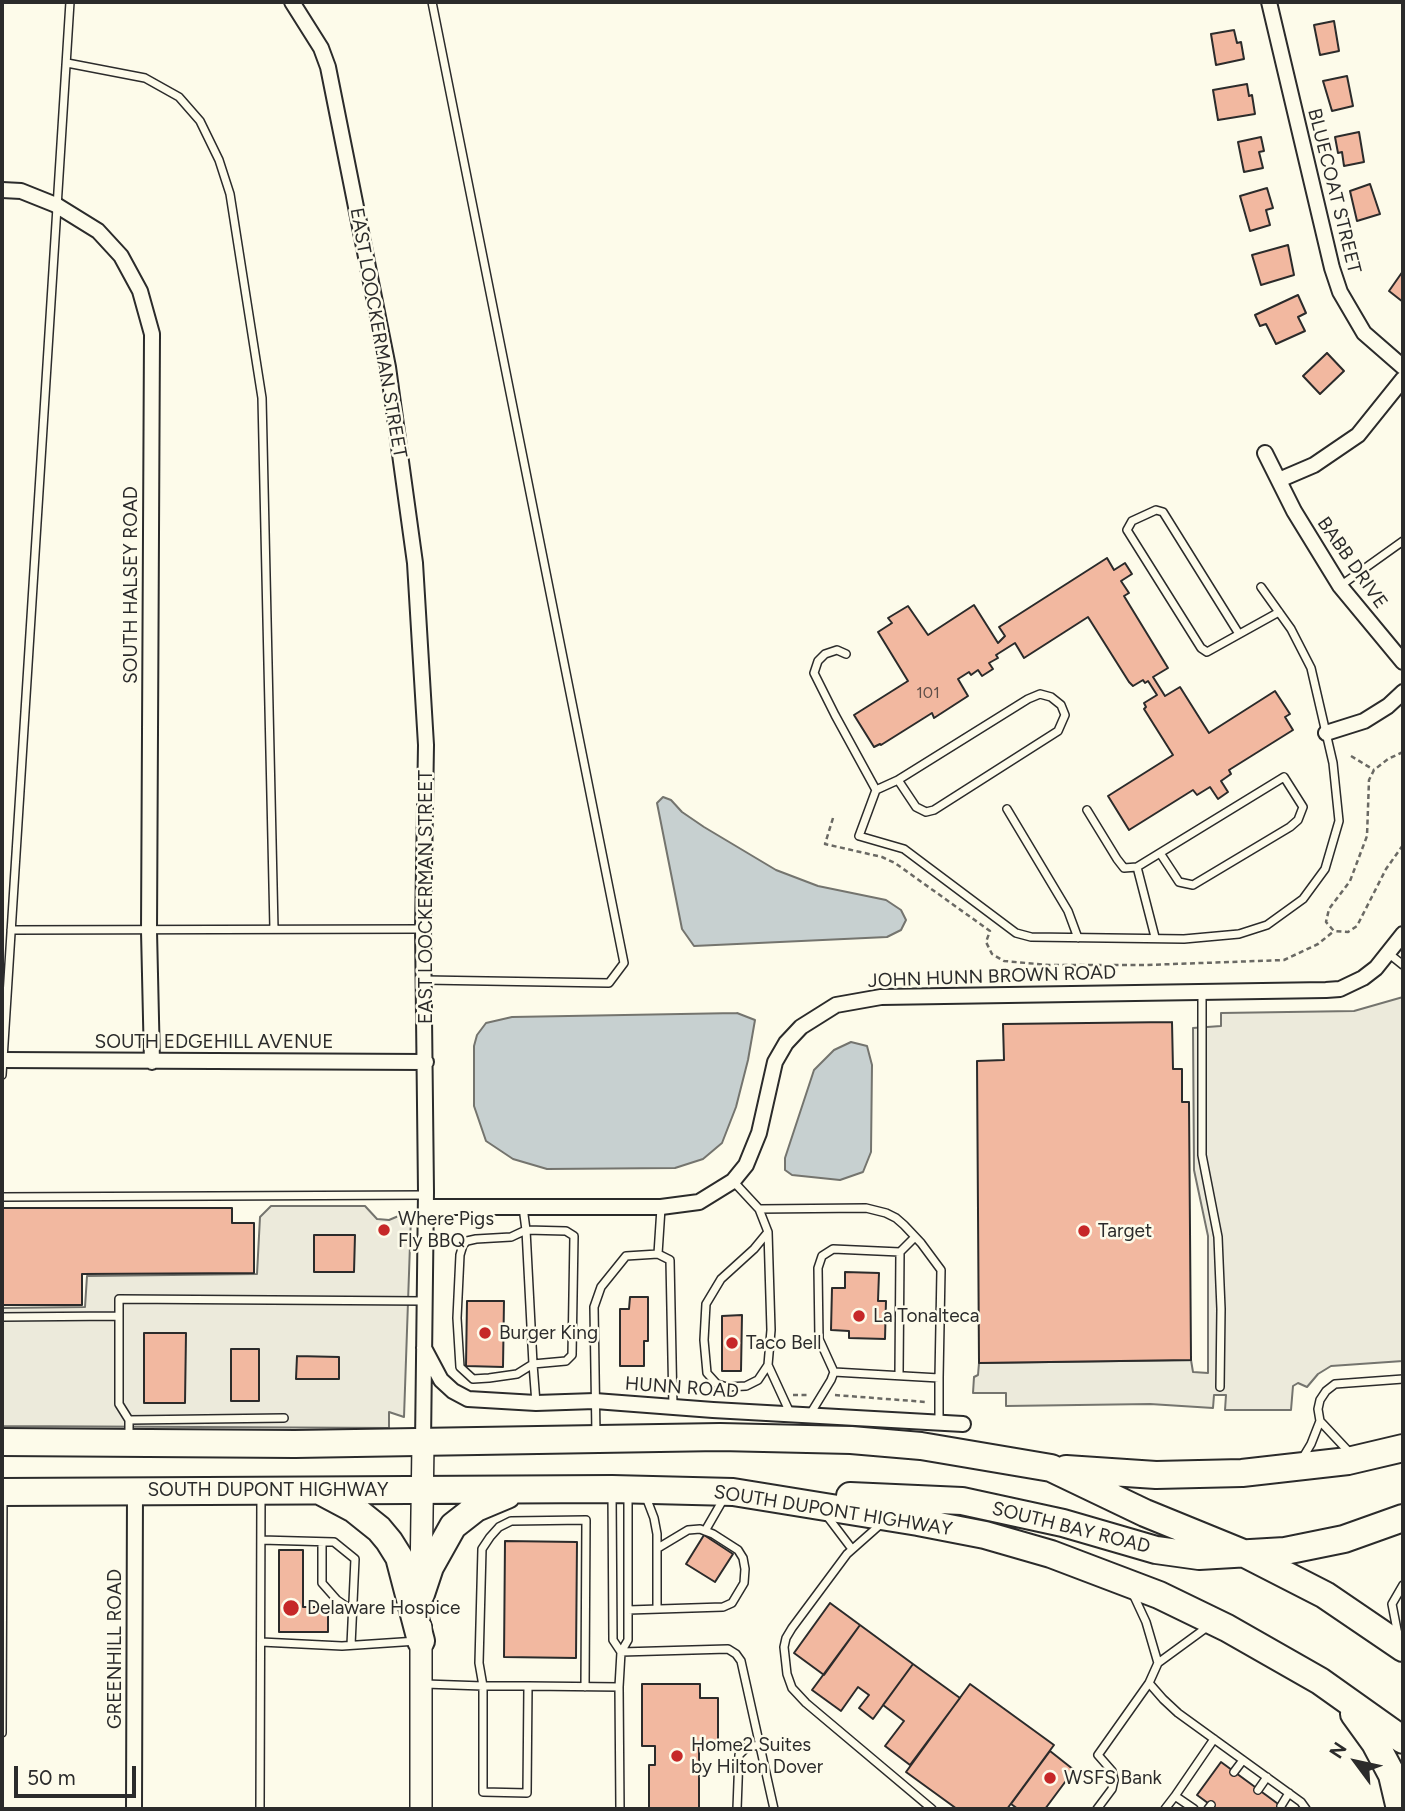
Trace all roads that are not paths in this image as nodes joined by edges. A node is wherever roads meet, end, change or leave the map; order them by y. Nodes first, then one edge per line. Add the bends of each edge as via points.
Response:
1 (70, 2) edge
2 (292, 2) edge
3 (432, 2) edge
4 (1269, 2) edge
5 (67, 63) junction
6 (2, 190) edge
7 (56, 205) junction
8 (1403, 367) edge
9 (1403, 379) edge
10 (1265, 453) dead end
11 (1279, 480) junction
12 (1403, 541) edge
13 (1340, 586) junction
14 (1261, 587) dead end
15 (1279, 612) junction
16 (1239, 634) junction
17 (846, 654) dead end
18 (1403, 663) edge
19 (1403, 692) edge
20 (1326, 733) junction
21 (898, 780) junction
22 (876, 790) junction
23 (1007, 809) dead end
24 (1087, 810) dead end
25 (1160, 853) junction
26 (1137, 867) junction
27 (274, 929) junction
28 (423, 929) junction
29 (11, 930) junction
30 (149, 931) junction
31 (1403, 934) edge
32 (1156, 937) junction
33 (1078, 938) junction
34 (1388, 953) junction
35 (1403, 965) edge
36 (425, 980) junction
37 (1202, 991) junction
38 (152, 1062) junction
39 (426, 1062) junction
40 (2, 1065) edge
41 (733, 1181) junction
42 (2, 1197) edge
43 (426, 1201) junction
44 (523, 1206) junction
45 (661, 1207) junction
46 (759, 1209) junction
47 (526, 1230) junction
48 (768, 1232) junction
49 (915, 1237) junction
50 (900, 1252) junction
51 (658, 1254) junction
52 (424, 1301) junction
53 (119, 1316) junction
54 (2, 1317) edge
55 (424, 1348) junction
56 (533, 1364) junction
57 (768, 1365) junction
58 (834, 1372) junction
59 (899, 1374) junction
60 (939, 1378) junction
61 (1403, 1379) edge
62 (1220, 1387) dead end
63 (595, 1401) junction
64 (536, 1403) junction
65 (673, 1407) junction
66 (791, 1415) junction
67 (809, 1416) junction
68 (284, 1418) dead end
69 (1320, 1421) junction
70 (939, 1423) junction
71 (963, 1424) dead end
72 (129, 1431) junction
73 (596, 1440) junction
74 (2, 1442) edge
75 (423, 1443) junction
76 (1403, 1448) edge
77 (1356, 1459) junction
78 (1297, 1467) junction
79 (1051, 1468) junction
80 (628, 1489) junction
81 (135, 1490) junction
82 (261, 1490) junction
83 (318, 1490) junction
84 (422, 1490) junction
85 (520, 1490) junction
86 (2, 1492) edge
87 (730, 1492) junction
88 (820, 1506) junction
89 (889, 1517) junction
90 (1403, 1518) edge
91 (705, 1531) junction
92 (261, 1539) junction
93 (322, 1542) junction
94 (658, 1548) junction
95 (852, 1549) junction
96 (1243, 1553) junction
97 (1128, 1583) junction
98 (1403, 1585) edge
99 (421, 1594) junction
100 (657, 1609) junction
101 (628, 1610) junction
102 (353, 1611) junction
103 (1215, 1622) junction
104 (421, 1641) junction
105 (261, 1642) junction
106 (351, 1645) junction
107 (1402, 1647) edge
108 (621, 1651) junction
109 (1158, 1663) junction
110 (1320, 1681) junction
111 (1149, 1683) junction
112 (421, 1684) junction
113 (483, 1686) junction
114 (528, 1686) junction
115 (585, 1686) junction
116 (619, 1687) junction
117 (2, 1733) edge
118 (1214, 1739) junction
119 (1403, 1740) edge
120 (760, 1745) junction
121 (1243, 1760) junction
122 (1234, 1772) dead end
123 (1267, 1777) junction
124 (1258, 1790) dead end
125 (1289, 1793) junction
126 (1175, 1796) junction
127 (1281, 1806) dead end
128 (134, 1809) edge
129 (260, 1809) edge
130 (421, 1809) edge
131 (620, 1809) edge
132 (737, 1809) edge
133 (774, 1809) edge
134 (932, 1809) edge
135 (1097, 1809) edge
136 (1165, 1809) edge
137 (1194, 1809) edge
138 (1306, 1809) edge
139 (1399, 1809) edge

1 - 5 lane
2 - 28 street, EAST LOOCKERMAN STREET via 328,67 388,367 416,576 426,746
3 - 36 lane via 624,963 609,983
4 - 8 street, BLUECOAT STREET via 1340,292 1364,333
5 - 7 lane
5 - 27 lane via 145,78 179,97 200,121 230,194 262,398
6 - 7 street, SOUTH HALSEY ROAD via 21,191
7 - 29 lane
7 - 30 street, SOUTH HALSEY ROAD via 98,231 121,256 140,291 152,334
9 - 11 street via 1358,435 1314,465
10 - 11 street, BABB DRIVE
11 - 13 street, BABB DRIVE
12 - 13 lane
13 - 18 street, BABB DRIVE
14 - 15 lane
15 - 16 lane
15 - 20 lane via 1311,668
16 - 16 lane via 1207,652 1201,648 1127,530 1132,521 1156,510 1163,512
17 - 22 lane via 837,650 825,654 814,673
19 - 20 street via 1364,721
20 - 32 lane via 1339,821 1325,869 1303,899 1267,925 1239,934
21 - 21 lane via 1040,694 1051,696 1065,715 1058,731 934,810 916,807
21 - 22 lane
22 - 33 lane via 859,836 904,849 1016,933
23 - 33 lane via 1068,911
24 - 26 lane via 1124,868
25 - 25 lane via 1284,777 1303,807 1290,827 1193,885 1179,882
25 - 26 lane
26 - 32 lane
27 - 28 lane
27 - 30 lane
28 - 36 street, EAST LOOCKERMAN STREET
29 - 30 lane
29 - 40 lane
30 - 38 street, SOUTH HALSEY ROAD
31 - 34 street, JOHN HUNN BROWN ROAD
32 - 33 lane
34 - 35 lane
34 - 37 street, JOHN HUNN BROWN ROAD via 1363,978 1340,989
36 - 39 street, EAST LOOCKERMAN STREET
37 - 41 street, JOHN HUNN BROWN ROAD via 881,997 836,1005 801,1027 786,1043 775,1062 754,1149
37 - 62 lane via 1202,1155 1218,1237
38 - 39 street, SOUTH EDGEHILL AVENUE
38 - 40 street, SOUTH EDGEHILL AVENUE
39 - 43 street, EAST LOOCKERMAN STREET
41 - 45 street, JOHN HUNN BROWN ROAD via 699,1202
41 - 46 lane
42 - 43 lane
43 - 44 street, JOHN HUNN BROWN ROAD
43 - 52 street, EAST LOOCKERMAN STREET
44 - 45 street, JOHN HUNN BROWN ROAD
44 - 47 lane
45 - 51 lane
46 - 48 lane
46 - 49 lane via 866,1208 896,1218
47 - 56 lane
47 - 56 lane via 566,1231 574,1236 572,1356 566,1361
47 - 56 lane via 463,1245 457,1318 460,1367 473,1379 517,1374
48 - 57 lane
48 - 57 lane via 721,1279 706,1304 704,1340 707,1373 717,1384 746,1386 758,1380
49 - 50 lane
49 - 60 lane via 942,1274
50 - 58 lane via 833,1249 819,1262 819,1339
50 - 59 lane
51 - 63 lane via 626,1256 601,1287 594,1307
51 - 65 lane via 670,1260
52 - 53 lane via 119,1299
52 - 55 street, EAST LOOCKERMAN STREET
53 - 54 lane
53 - 72 lane via 119,1404
55 - 64 street, HUNN ROAD via 441,1380 468,1399
55 - 75 street, EAST LOOCKERMAN STREET
56 - 64 lane
57 - 66 lane
58 - 59 lane
58 - 67 lane
59 - 60 lane
60 - 70 lane
61 - 69 lane via 1335,1384 1320,1399
63 - 64 street, HUNN ROAD
63 - 65 street, HUNN ROAD
63 - 73 lane
65 - 66 street, HUNN ROAD
66 - 67 street, HUNN ROAD
67 - 70 street, HUNN ROAD
68 - 72 lane
69 - 77 lane
69 - 78 lane
70 - 71 street, HUNN ROAD
72 - 74 highway
72 - 75 highway
73 - 75 highway
73 - 79 highway via 851,1440 920,1446
75 - 84 street, EAST LOOCKERMAN STREET
76 - 77 highway
77 - 78 highway
78 - 79 highway via 1156,1475
79 - 96 highway
80 - 85 highway, SOUTH DUPONT HIGHWAY
80 - 87 highway, SOUTH DUPONT HIGHWAY
80 - 94 lane via 654,1518
80 - 101 lane
80 - 108 lane via 613,1640
81 - 82 highway, SOUTH DUPONT HIGHWAY
81 - 86 highway, SOUTH DUPONT HIGHWAY
81 - 128 street, GREENHILL ROAD
82 - 83 highway, SOUTH DUPONT HIGHWAY
82 - 92 lane
83 - 84 highway, SOUTH DUPONT HIGHWAY
83 - 104 highway via 354,1509 389,1541 399,1557
84 - 85 highway, SOUTH DUPONT HIGHWAY
84 - 99 street, EAST LOOCKERMAN STREET
85 - 99 highway via 476,1508 453,1526
86 - 117 lane
87 - 88 highway, SOUTH DUPONT HIGHWAY
87 - 91 lane
87 - 96 highway, SOUTH BAY ROAD via 962,1501 1156,1550 1199,1556
88 - 89 highway, SOUTH DUPONT HIGHWAY
88 - 95 lane
89 - 95 lane
89 - 97 highway, SOUTH DUPONT HIGHWAY via 1051,1554
90 - 96 highway, SOUTH BAY ROAD via 1344,1539 1285,1551
91 - 94 lane via 688,1530
91 - 100 lane via 743,1558 744,1583 738,1596 723,1607
92 - 93 lane
92 - 105 lane
93 - 102 lane via 322,1583
93 - 102 lane via 334,1542 355,1559
94 - 100 lane
95 - 134 lane via 786,1638 787,1674 806,1703
96 - 107 highway via 1325,1595
97 - 103 highway, SOUTH DUPONT HIGHWAY
97 - 109 lane
98 - 107 lane via 1392,1604
99 - 104 street, EAST LOOCKERMAN STREET
100 - 101 lane
101 - 108 lane via 628,1640
102 - 106 lane
103 - 109 lane
103 - 110 highway, SOUTH DUPONT HIGHWAY
104 - 106 lane
104 - 112 street, EAST LOOCKERMAN STREET
105 - 106 lane
105 - 129 lane
108 - 116 lane
108 - 120 lane via 728,1649 736,1654
109 - 111 lane
110 - 119 highway, SOUTH DUPONT HIGHWAY
110 - 139 highway via 1360,1720 1375,1743 1392,1775
111 - 118 lane via 1178,1713
111 - 135 lane via 1098,1755 1114,1780
112 - 113 lane
112 - 130 street, EAST LOOCKERMAN STREET
113 - 114 lane
113 - 114 lane via 483,1792 527,1793
113 - 115 lane via 479,1662 482,1549 490,1536 511,1521 586,1520
114 - 115 lane
115 - 116 lane
116 - 131 lane
118 - 121 lane
118 - 126 lane
120 - 132 lane via 739,1755
120 - 133 lane
121 - 122 lane
121 - 123 lane
123 - 124 lane
123 - 125 lane
125 - 127 lane
125 - 138 lane
126 - 136 lane
126 - 137 lane

